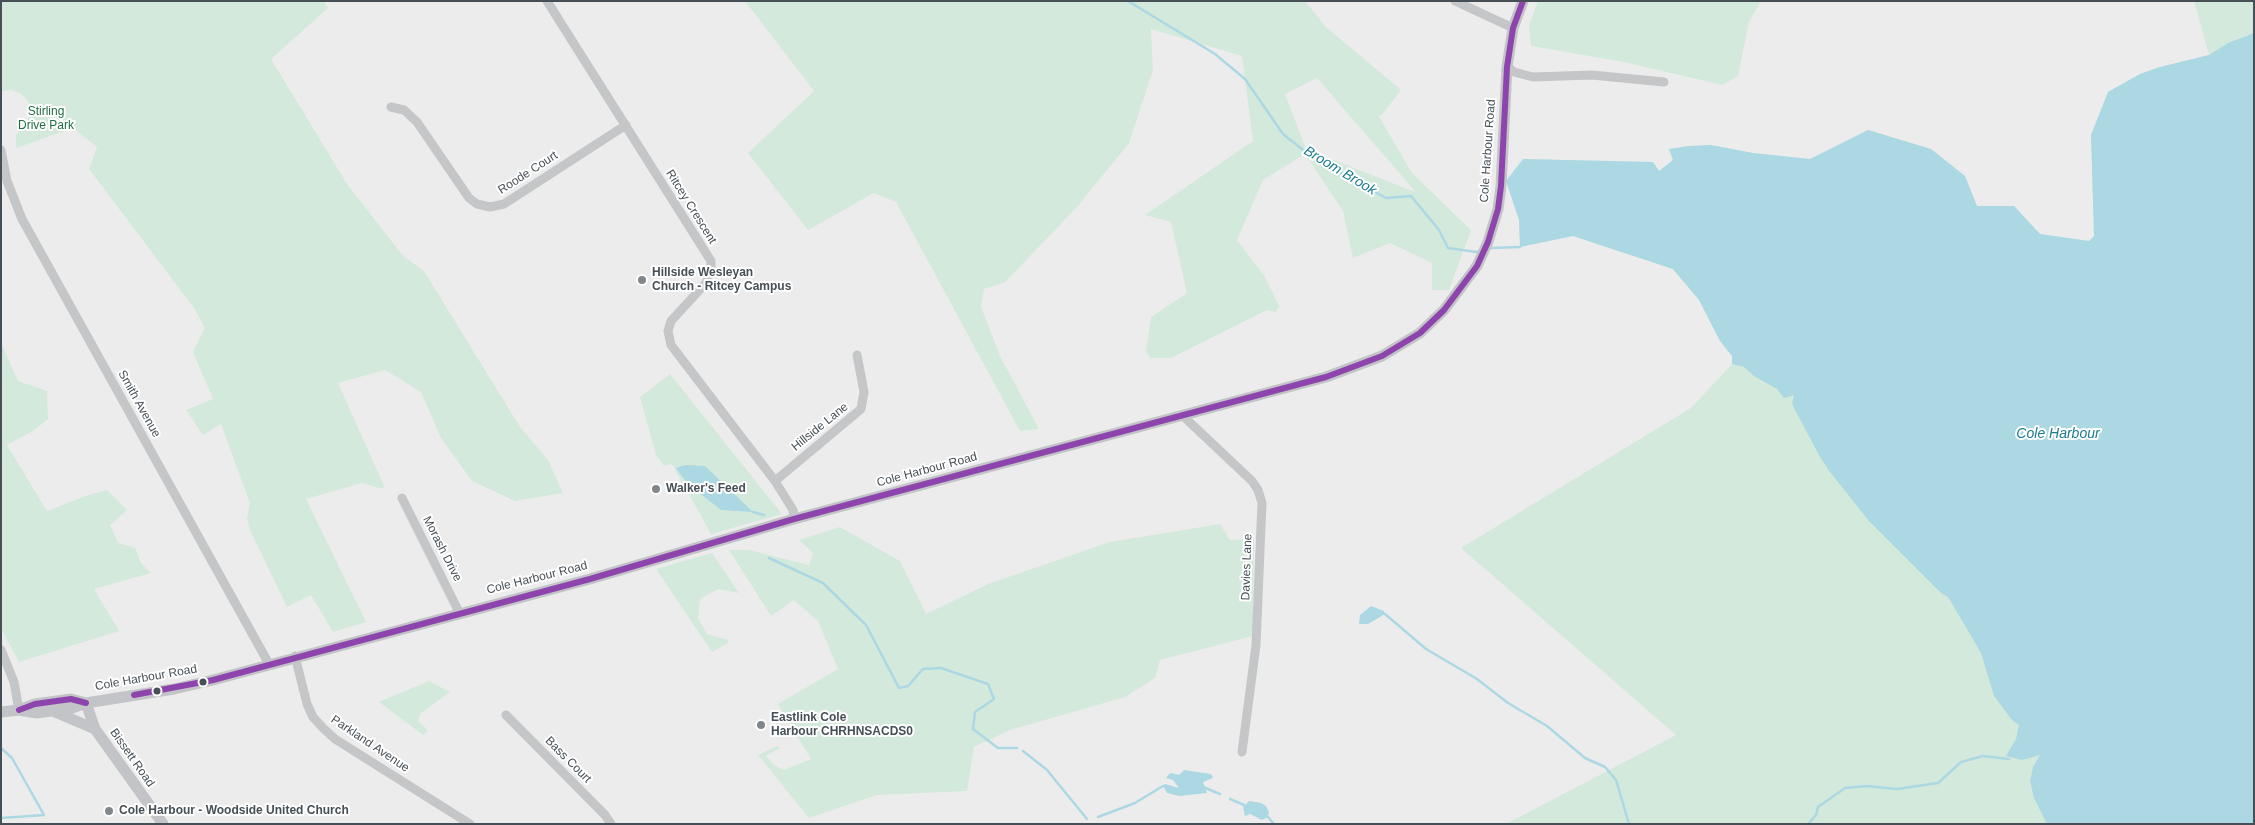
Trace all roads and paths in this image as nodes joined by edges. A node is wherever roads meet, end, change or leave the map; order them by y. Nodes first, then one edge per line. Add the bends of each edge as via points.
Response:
1 (547, 1) edge
2 (1455, 1) edge
3 (1523, 1) edge
4 (1512, 28) junction
5 (1507, 67) junction
6 (1664, 82) dead end
7 (391, 107) dead end
8 (626, 125) junction
9 (1, 150) edge
10 (2, 168) edge
11 (857, 354) dead end
12 (1182, 415) junction
13 (775, 480) junction
14 (402, 498) dead end
15 (794, 519) junction
16 (459, 612) junction
17 (1, 650) edge
18 (295, 656) junction
19 (269, 664) junction
20 (86, 703) junction
21 (19, 710) junction
22 (51, 711) junction
23 (1, 712) edge
24 (506, 715) dead end
25 (95, 729) junction
26 (1242, 752) dead end
27 (163, 824) edge
28 (470, 824) edge
29 (611, 824) edge

1 - 8 street, Ritcey Crescent
2 - 4 street
3 - 4 main road, Cole Harbour Road
4 - 5 main road, Cole Harbour Road
5 - 6 street via 1532,77 1592,75
5 - 12 main road, Cole Harbour Road via 1502,174 1495,220 1477,266 1444,310 1402,345 1355,368
7 - 8 street, Roode Court via 404,110 417,122 469,198 490,207 507,202
8 - 13 street, Ritcey Crescent via 711,263 706,283 671,321 668,331 671,346
9 - 10 street, Smith Avenue
10 - 19 street, Smith Avenue via 22,219
11 - 13 street, Hillside Lane via 864,392 860,409
12 - 15 main road, Cole Harbour Road
12 - 26 street, Davies Lane via 1252,481 1262,503 1256,645
13 - 15 street, Ritcey Crescent via 793,510
14 - 16 street, Morash Drive
15 - 16 main road, Cole Harbour Road via 590,579
16 - 18 main road, Cole Harbour Road
17 - 21 street via 14,682
18 - 19 main road, Cole Harbour Road
18 - 28 street, Parkland Avenue via 305,699 313,717 323,728
19 - 20 main road, Cole Harbour Road via 174,689
20 - 21 main road, Cole Harbour Road via 71,699 35,704
20 - 22 main road, Cole Harbour Road
20 - 25 main road, Bissett Road
21 - 22 main road, Cole Harbour Road
21 - 23 main road, Cole Harbour Road
22 - 25 main road
24 - 29 street, Bass Court
25 - 27 main road, Bissett Road

